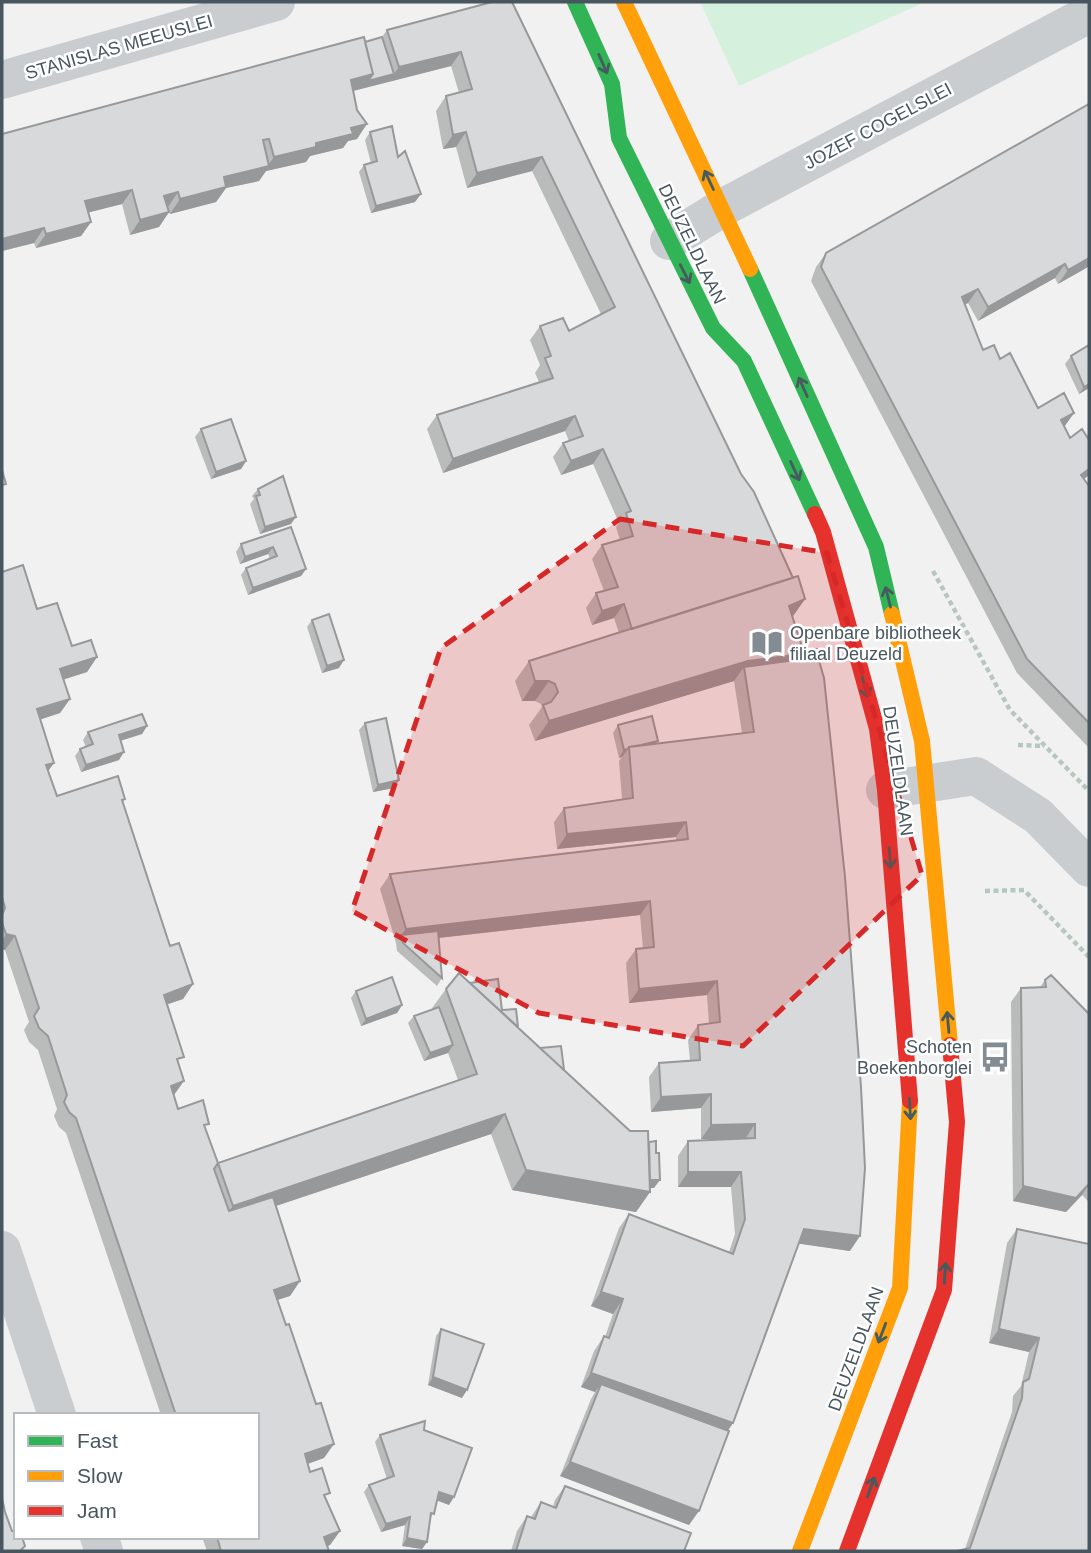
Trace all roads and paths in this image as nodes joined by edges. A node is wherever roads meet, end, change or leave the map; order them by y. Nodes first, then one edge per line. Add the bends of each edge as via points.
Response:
1 (276, 2) edge
2 (575, 2) edge
3 (624, 2) edge
4 (1089, 14) edge
5 (2, 80) edge
6 (722, 208) junction
7 (669, 241) junction
8 (932, 570) dead end
9 (927, 784) junction
10 (885, 790) junction
11 (1089, 791) edge
12 (1089, 867) edge
13 (983, 891) dead end
14 (1089, 957) edge
15 (2, 1250) edge
16 (57, 1413) edge
17 (800, 1551) edge
18 (847, 1551) edge

1 - 5 street, STANISLAS MEEUSLEI
2 -> 7 street, DEUZELDLAAN via 612,84 619,138
6 -> 3 street, DEUZELDLAAN
4 - 6 street, JOZEF COGELSLEI
6 - 7 street, JOZEF COGELSLEI
9 -> 6 street, DEUZELDLAAN via 922,741 876,547
7 -> 10 street, DEUZELDLAAN via 713,328 744,362 823,532 877,729
8 - 11 path via 1010,710
9 - 10 street
9 - 12 street via 976,776 1038,816
18 -> 9 street, DEUZELDLAAN via 944,1290 957,1122
10 -> 17 street, DEUZELDLAAN via 911,1116 900,1288
13 - 14 path via 1024,890
15 - 16 street

